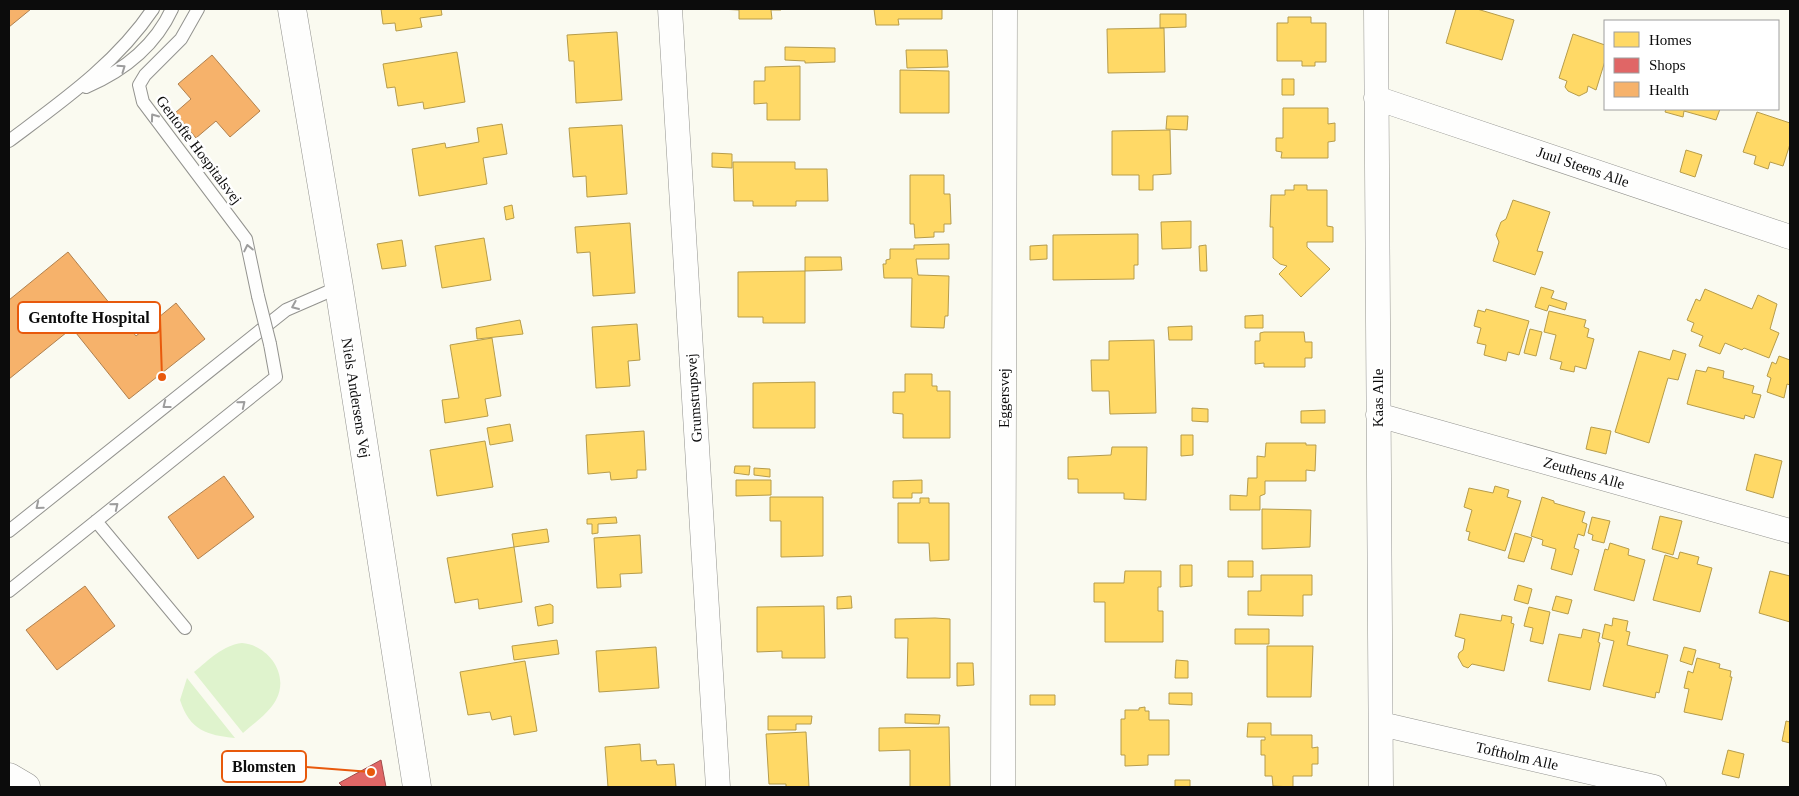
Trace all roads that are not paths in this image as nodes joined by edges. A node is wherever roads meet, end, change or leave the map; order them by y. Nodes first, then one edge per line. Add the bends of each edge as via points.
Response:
1 (153, 9) edge
2 (172, 9) edge
3 (198, 9) edge
4 (292, 9) edge
5 (670, 9) edge
6 (1005, 9) edge
7 (1376, 9) edge
8 (79, 89) junction
9 (1376, 98) junction
10 (9, 141) edge
11 (1790, 237) edge
12 (339, 287) junction
13 (1378, 415) junction
14 (96, 522) junction
15 (9, 531) edge
16 (1790, 531) edge
17 (9, 591) edge
18 (185, 628) dead end
19 (1381, 724) junction
20 (9, 777) edge
21 (26, 787) edge
22 (417, 787) edge
23 (718, 787) edge
24 (1003, 787) edge
25 (1381, 787) edge
26 (1654, 787) edge

1 - 8 lane via 124,46
8 -> 2 lane via 109,77 127,65 158,31
14 -> 3 lane, Gentofte Hospitalsvej, bridge via 276,377 246,239 148,110 139,92 145,75 180,39
4 - 12 street, Niels Andersens Vej
5 - 23 street, Grumstrupsvej
6 - 24 street, Eggersvej
7 - 9 street, Kaas Alle
8 - 10 lane
9 - 11 street, Juul Steens Alle
9 - 13 street, Kaas Alle
12 -> 15 lane via 286,310
12 - 22 street, Niels Andersens Vej
13 - 16 street, Zeuthens Alle
13 - 19 street, Kaas Alle
14 - 17 lane
14 - 18 lane
19 - 25 street, Kaas Alle
19 - 26 street, Toftholm Alle
20 - 21 street

